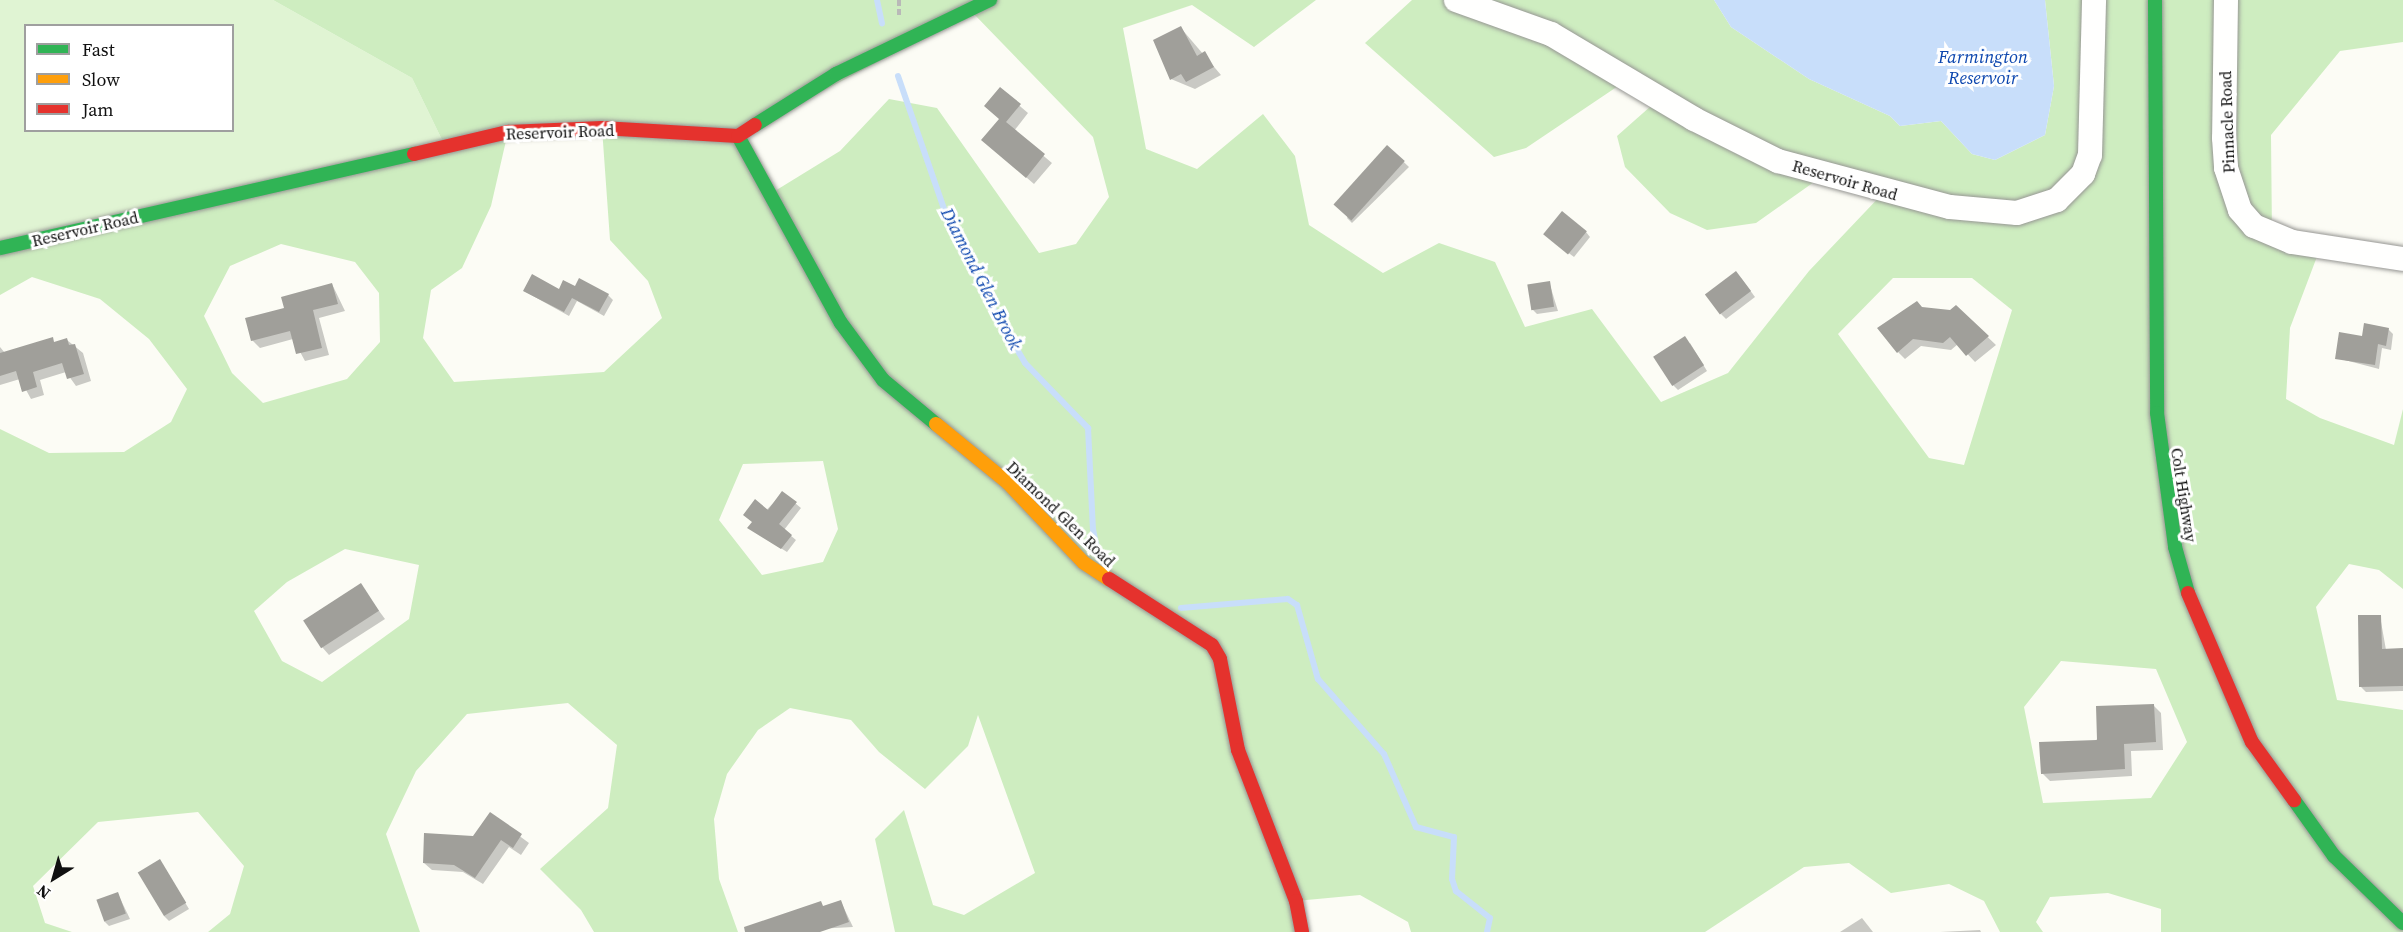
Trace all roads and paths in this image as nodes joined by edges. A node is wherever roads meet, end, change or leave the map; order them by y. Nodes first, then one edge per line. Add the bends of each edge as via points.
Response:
1 (990, 0) edge
2 (1456, 0) edge
3 (2094, 0) edge
4 (2155, 0) edge
5 (2226, 0) edge
6 (738, 136) junction
7 (0, 248) edge
8 (2403, 260) edge
9 (2403, 923) edge
10 (1302, 932) edge

1 - 6 main road via 836,74
2 - 3 street, Reservoir Road via 1551,34 1694,120 1778,161 1950,207 2017,213 2057,200 2083,174 2090,154
4 - 9 main road, Colt Highway via 2157,413 2175,547 2194,614 2252,742 2334,856
5 - 8 street, Pinnacle Road via 2224,138 2230,184 2240,210 2254,226 2292,242
6 - 7 main road, Reservoir Road via 602,128 508,132
6 - 10 main road, Diamond Glen Road via 841,323 883,380 1008,483 1083,563 1212,645 1220,659 1238,750 1296,902

